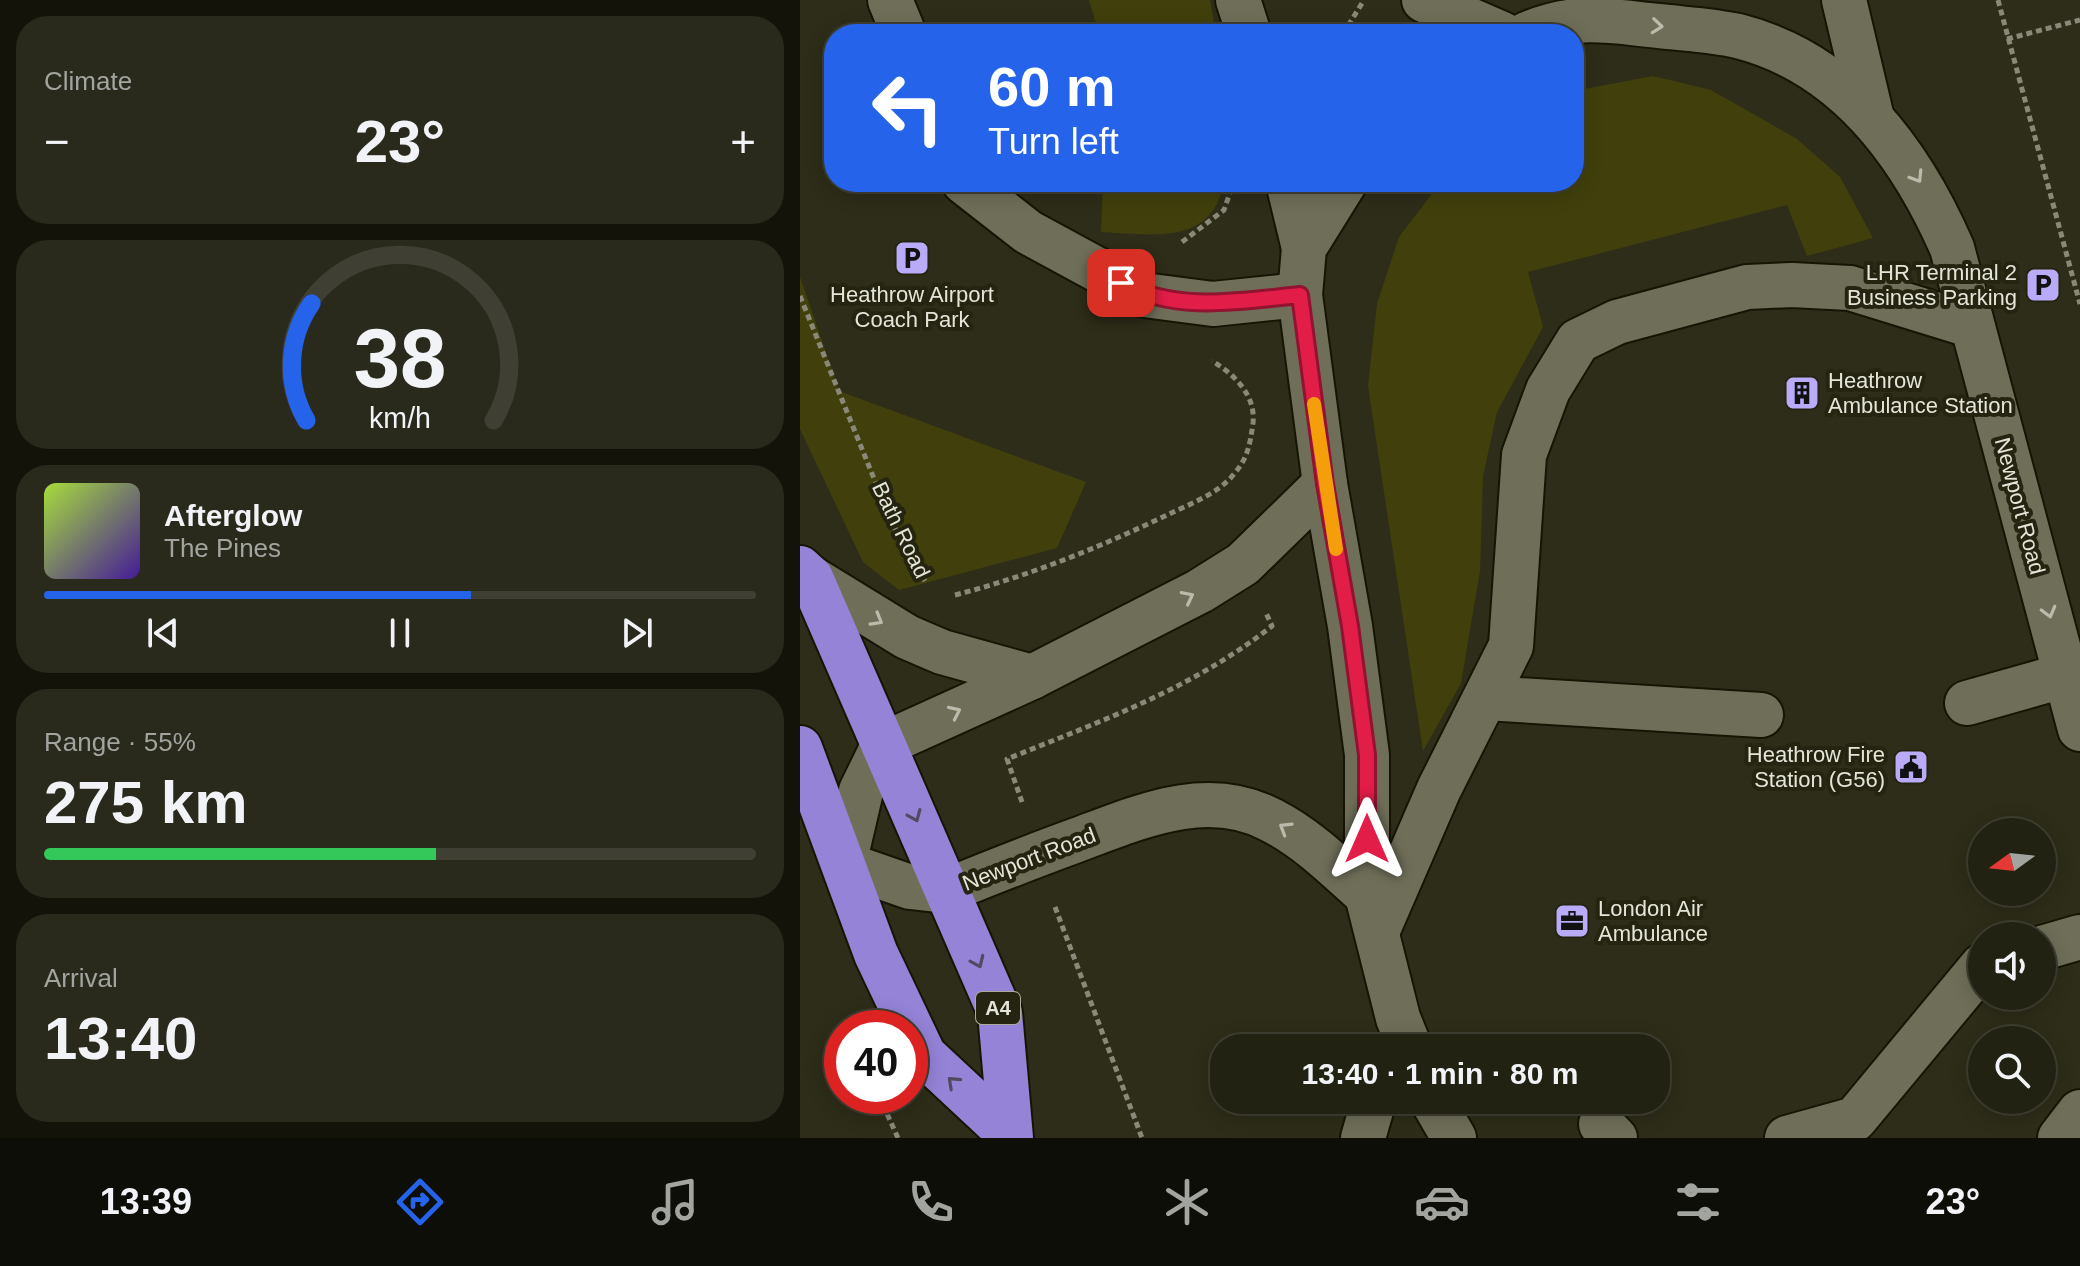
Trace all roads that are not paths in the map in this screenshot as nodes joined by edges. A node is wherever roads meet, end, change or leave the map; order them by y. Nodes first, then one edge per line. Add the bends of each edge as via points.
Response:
1 (890, 0) edge
2 (1238, 0) edge
3 (1424, 0) edge
4 (1844, 0) edge
5 (1587, 9) edge
6 (900, 24) edge
7 (1246, 24) edge
8 (1479, 24) edge
9 (1551, 24) edge
10 (1871, 114) junction
11 (977, 192) edge
12 (1290, 192) edge
13 (1339, 192) edge
14 (1304, 248) junction
15 (1300, 295) junction
16 (1970, 325) junction
17 (1325, 484) junction
18 (806, 573) edge
19 (2066, 675) junction
20 (1032, 677) junction
21 (1486, 698) junction
22 (1967, 703) dead end
23 (1761, 715) dead end
24 (2080, 729) edge
25 (884, 744) junction
26 (800, 748) edge
27 (844, 864) junction
28 (946, 891) junction
29 (1372, 914) junction
30 (2080, 937) edge
31 (2056, 944) edge
32 (1968, 982) edge
33 (1398, 1034) edge
34 (1370, 1114) edge
35 (1440, 1114) edge
36 (1010, 1137) edge
37 (1363, 1138) edge
38 (1454, 1138) edge
39 (1787, 1138) edge

1 - 6 street
2 - 7 street
3 - 8 street
4 - 10 street
5 - 9 street
5 -> 10 street via 1739,36 1816,72
10 -> 16 street, Newport Road via 1929,197 1952,248
11 - 15 street via 1028,232 1144,295 1213,304
12 - 14 street
13 - 14 street
14 - 15 street
15 - 17 street
16 -> 19 street, Newport Road
16 - 21 street via 1850,288 1792,285 1747,287 1617,322 1578,341 1548,390 1524,455 1511,646
20 -> 17 street via 1243,564
17 - 29 street via 1367,755
18 -> 20 street via 907,637
18 - 25 highway, A4
19 - 22 street
19 - 24 street, Newport Road
25 -> 20 street
21 - 23 street
21 - 29 street
25 - 27 street via 861,791
25 -> 28 highway, A4
26 - 27 highway, A4
27 - 28 street, Newport Road via 910,887
36 -> 27 highway, A4 via 924,1055 876,954
29 -> 28 street, Newport Road via 1327,858 1269,819 1233,806 1156,811
28 -> 36 highway, A4 via 1000,1013
29 - 33 street
30 - 31 street
32 - 39 street via 1855,1119
34 - 37 street
35 - 38 street

